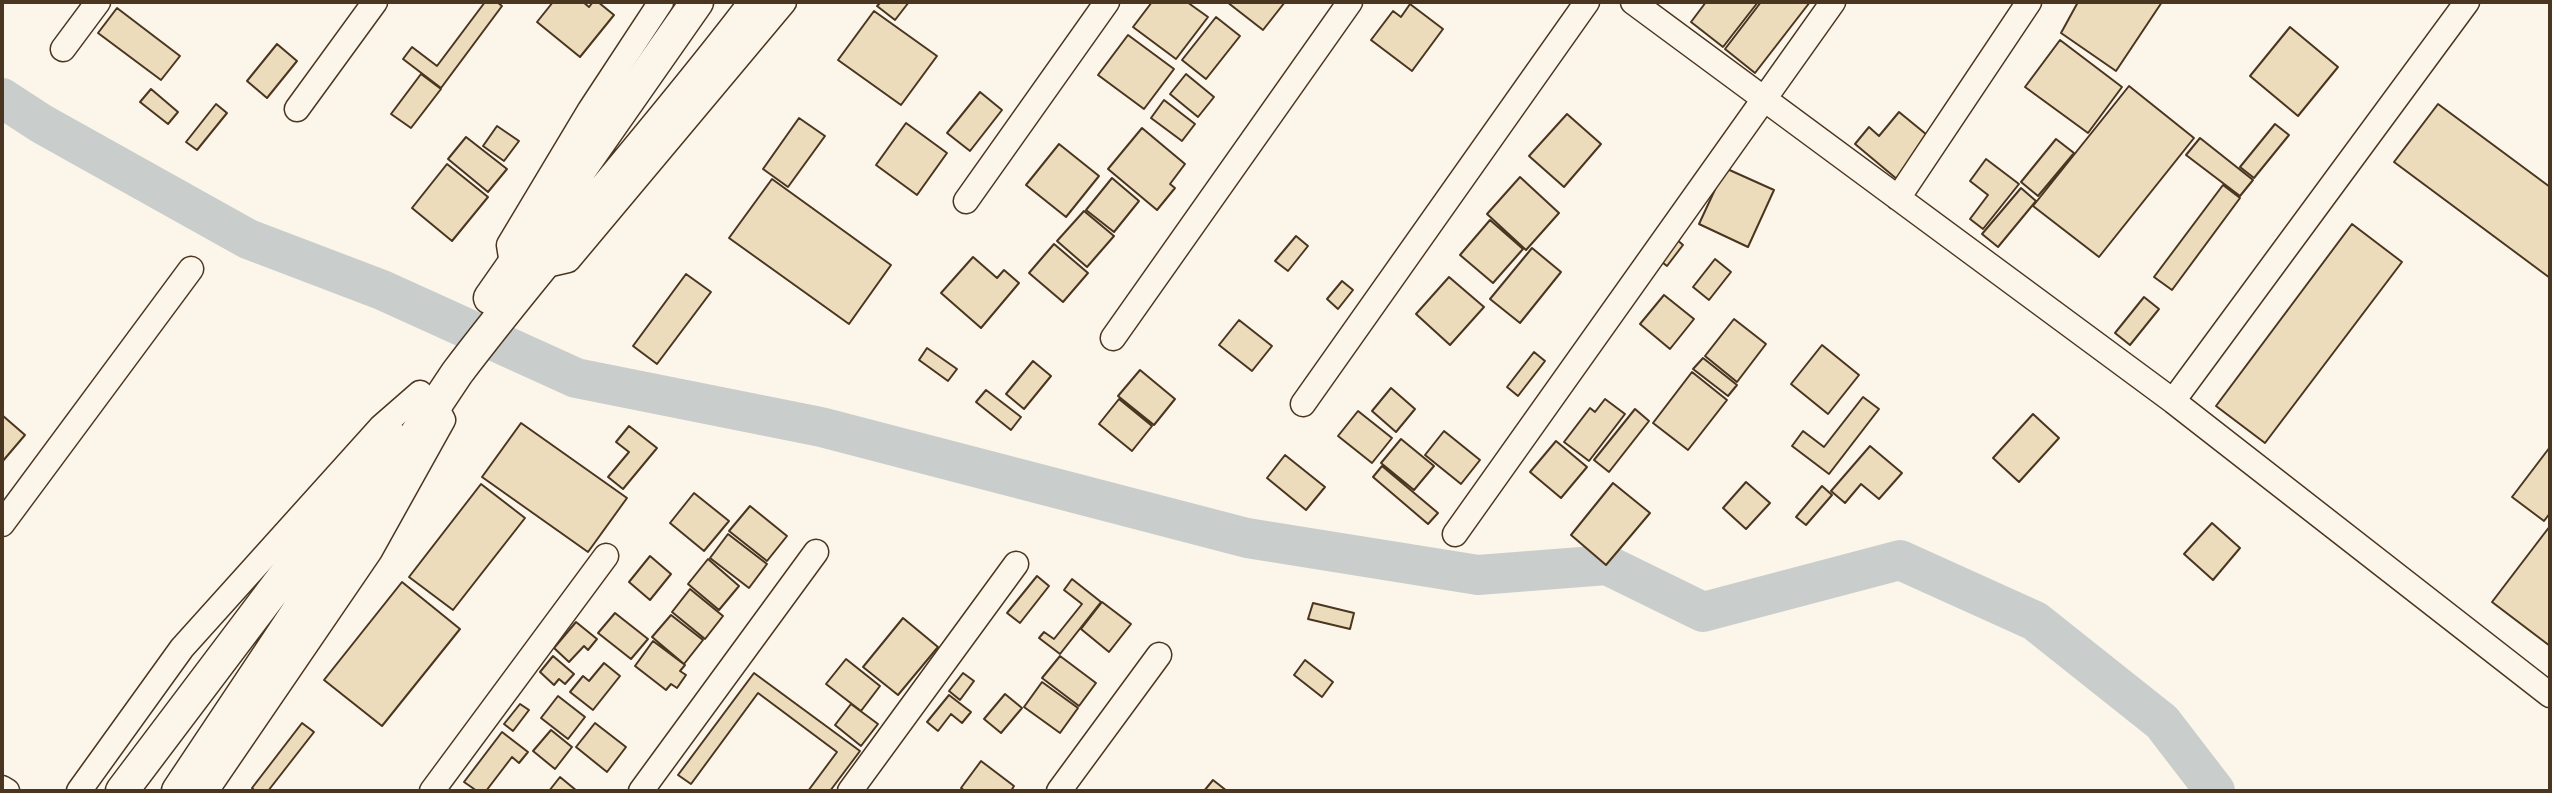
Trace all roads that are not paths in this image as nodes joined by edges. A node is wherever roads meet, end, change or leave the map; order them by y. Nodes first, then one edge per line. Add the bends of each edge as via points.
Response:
1 (98, 2) edge
2 (375, 2) edge
3 (661, 2) edge
4 (697, 2) edge
5 (756, 2) edge
6 (784, 2) edge
7 (1107, 2) edge
8 (1350, 2) edge
9 (1587, 2) edge
10 (1633, 2) edge
11 (1833, 2) edge
12 (2029, 2) edge
13 (2467, 2) edge
14 (63, 49) dead end
15 (1764, 99) junction
16 (297, 109) dead end
17 (1898, 198) junction
18 (966, 201) dead end
19 (527, 267) junction
20 (191, 269) dead end
21 (1113, 338) dead end
22 (428, 399) junction
23 (2173, 401) junction
24 (1303, 404) dead end
25 (2, 524) edge
26 (1455, 534) dead end
27 (816, 552) dead end
28 (606, 556) dead end
29 (1016, 564) dead end
30 (1159, 655) dead end
31 (2550, 695) edge
32 (79, 791) edge
33 (122, 791) edge
34 (178, 791) edge
35 (206, 791) edge
36 (432, 791) edge
37 (641, 791) edge
38 (850, 791) edge
39 (1059, 791) edge

1 - 14 street
2 - 16 street
3 - 19 street via 509,245
4 - 19 main road
5 - 19 main road via 695,83
6 - 19 street via 568,260
7 - 18 street
8 - 21 street
9 - 24 street
10 - 15 street
11 - 15 street
12 - 17 street
13 - 23 street
15 - 17 street
15 - 26 street
17 - 23 street
19 - 22 main road
20 - 25 street
22 - 32 street via 381,427 182,648
22 - 33 main road via 368,467
22 - 34 main road
22 - 35 street via 443,420 370,551
23 - 31 street
27 - 37 street
28 - 36 street
29 - 38 street
30 - 39 street

